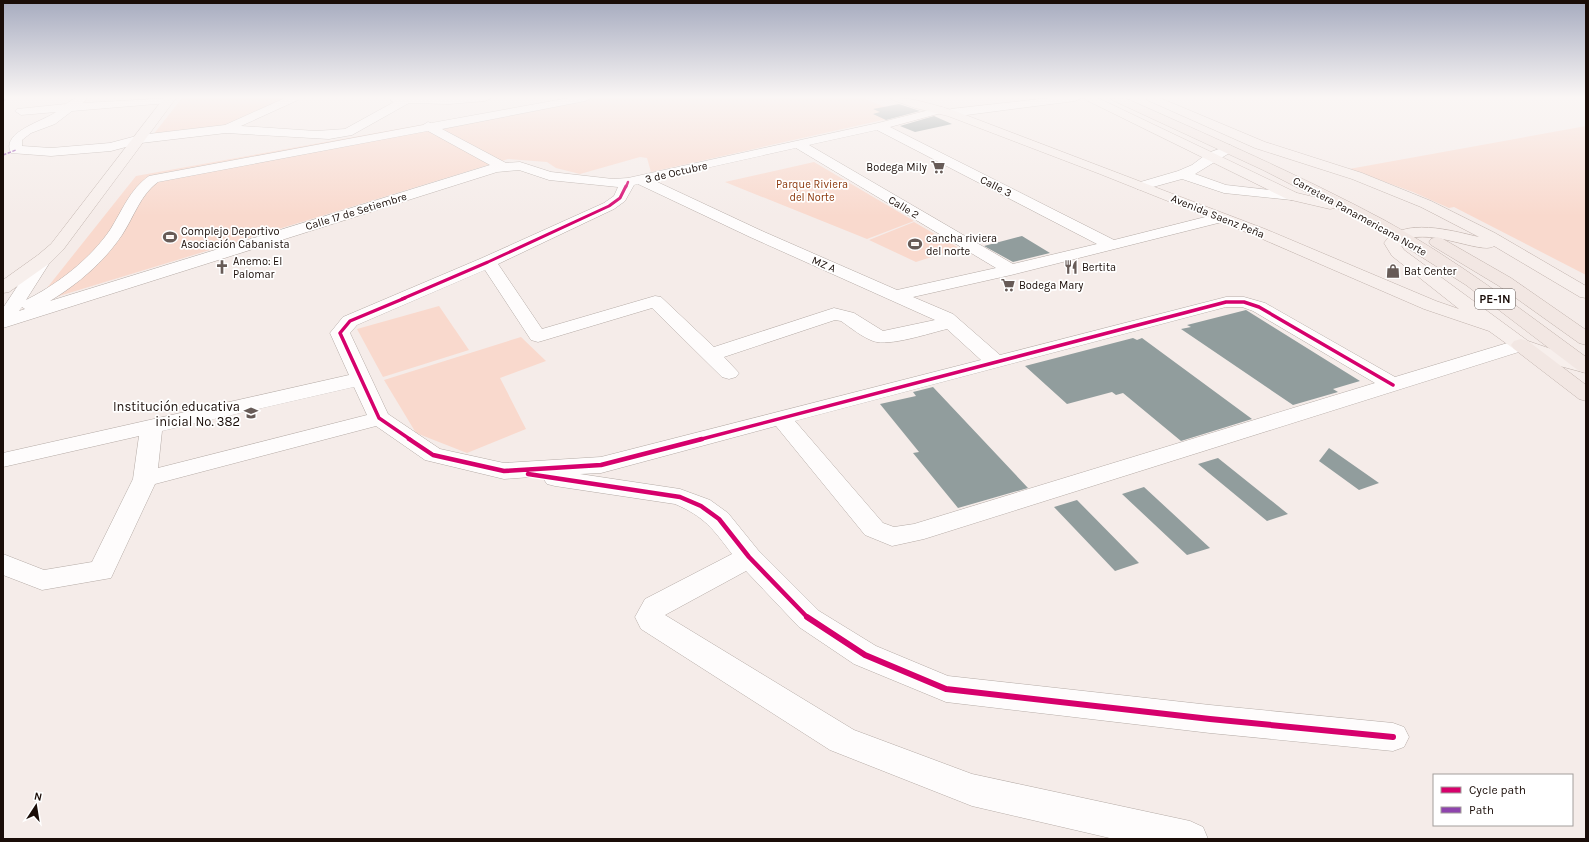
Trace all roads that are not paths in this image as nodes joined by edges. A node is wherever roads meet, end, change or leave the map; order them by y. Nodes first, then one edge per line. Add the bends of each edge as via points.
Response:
1 (18, 137) edge
2 (155, 137) edge
3 (370, 137) edge
4 (449, 137) edge
5 (828, 137) edge
6 (901, 137) edge
7 (1015, 137) edge
8 (1173, 137) edge
9 (1204, 137) edge
10 (1220, 137) edge
11 (1242, 137) edge
12 (140, 139) junction
13 (798, 144) junction
14 (1230, 149) junction
15 (1213, 156) junction
16 (503, 167) junction
17 (526, 168) joint
18 (1183, 174) junction
19 (1161, 180) junction
20 (634, 181) junction
21 (1305, 185) junction
22 (1142, 186) junction
23 (1224, 189) junction
24 (1292, 196) junction
25 (1208, 205) junction
26 (1330, 205) junction
27 (1221, 218) junction
28 (1422, 233) junction
29 (1112, 245) junction
30 (1399, 245) junction
31 (1526, 257) junction
32 (44, 259) junction
33 (488, 262) junction
34 (1011, 270) junction
35 (3, 288) edge
36 (1586, 292) edge
37 (897, 296) junction
38 (1471, 315) junction
39 (4, 320) edge
40 (951, 322) junction
41 (1586, 339) edge
42 (1521, 345) junction
43 (711, 356) junction
44 (997, 363) junction
45 (1586, 367) edge
46 (729, 373) dead end
47 (361, 379) junction
48 (1393, 384) junction
49 (1586, 395) edge
50 (379, 418) junction
51 (781, 419) junction
52 (151, 428) junction
53 (3, 460) edge
54 (504, 471) junction
55 (145, 479) junction
56 (749, 557) junction
57 (3, 564) edge
58 (1393, 737) dead end
59 (1190, 839) edge

1 - 12 street via 16,150 51,152 111,147
2 - 12 street
3 - 39 street via 154,179 145,184 115,234 84,267 43,299
4 - 16 street
5 - 13 street, 3 de Octubre
6 - 29 street, Calle 3
7 - 22 main road, Avenida Saenz Peña
8 - 15 main road
9 - 14 highway, Carretera Panamericana Norte / PE-1N
10 - 28 highway, Carretera Panamericana Norte / PE-1N via 1327,185
11 - 31 main road via 1357,176 1410,197 1455,218
12 - 32 main road via 58,247
13 - 20 street, 3 de Octubre
13 - 34 street, Calle 2
14 - 15 street
14 - 21 highway, Carretera Panamericana Norte / PE-1N
15 - 18 street via 1197,168
15 - 24 main road
16 - 17 street, Calle 17 de Setiembre
16 - 39 street, Calle 17 de Setiembre
17 - 20 street, 3 de Octubre via 548,176 613,183
18 - 19 street
18 - 23 street
19 - 22 street
19 - 25 street
20 - 33 street via 620,198 609,206
20 - 37 street, MZ A
21 - 26 highway
21 - 30 highway, Carretera Panamericana Norte / PE-1N
22 - 25 main road, Avenida Saenz Peña
23 - 24 street
23 - 25 street
24 - 26 main road
25 - 27 main road, Avenida Saenz Peña
26 - 30 highway via 1355,225
27 - 29 street
27 - 38 main road, Avenida Saenz Peña via 1430,305
28 - 30 main road
28 - 31 main road via 1469,240
28 - 41 highway, Carretera Panamericana Norte / PE-1N via 1505,282
29 - 34 street
30 - 38 main road
30 - 45 highway, Carretera Panamericana Norte / PE-1N via 1472,281
31 - 36 main road
32 - 35 main road
32 - 39 street
33 - 43 street via 538,336 656,301
33 - 47 street via 350,321 343,327 340,333
34 - 37 street
37 - 40 street, MZ A
38 - 42 main road, Avenida Saenz Peña
40 - 43 street via 879,337 847,317 834,314
40 - 44 street, MZ A
42 - 45 main road, Avenida Saenz Peña via 1563,362
42 - 48 street
42 - 49 highway
43 - 46 street
44 - 48 street via 1226,302 1244,302 1259,307
44 - 51 street
47 - 50 street
47 - 52 street
48 - 51 street via 915,533 892,536 874,529
50 - 54 street via 433,455
50 - 55 street
51 - 54 street via 601,465
52 - 53 street
52 - 55 street
54 - 56 street via 680,497 701,506 719,519
55 - 57 street via 101,571 42,580
56 - 58 street via 809,619 865,655 946,689
56 - 59 street via 655,607 649,617 651,621 842,740 972,790

